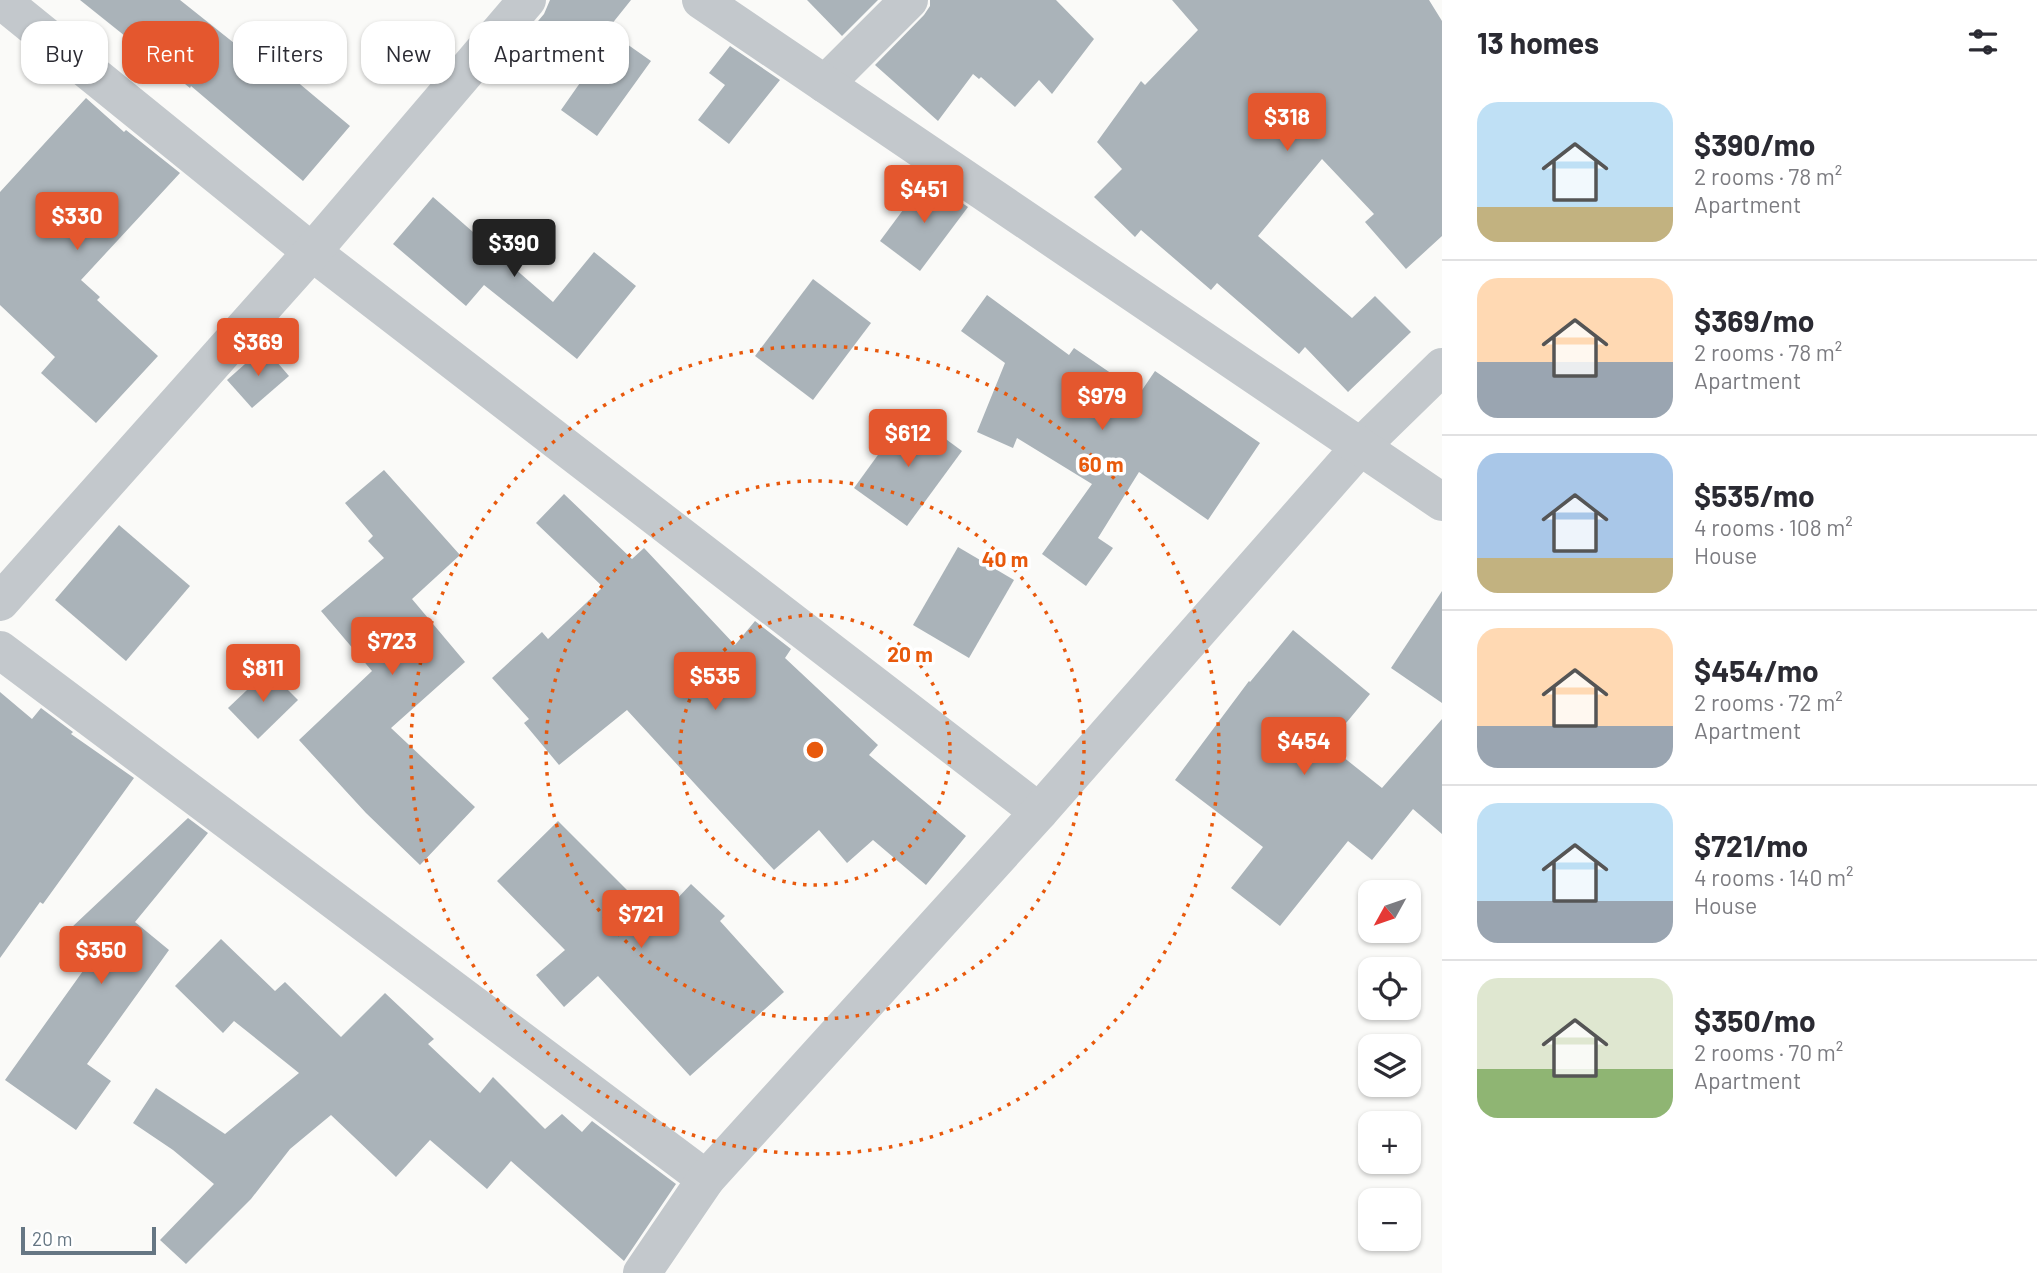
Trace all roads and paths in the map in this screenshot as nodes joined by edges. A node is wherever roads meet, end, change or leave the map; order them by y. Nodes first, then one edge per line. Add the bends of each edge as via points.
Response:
1 (1, 0) edge
2 (527, 0) edge
3 (701, 0) edge
4 (909, 0) edge
5 (825, 84) junction
6 (312, 252) junction
7 (1442, 367) edge
8 (1360, 447) junction
9 (1442, 502) edge
10 (0, 603) edge
11 (0, 650) edge
12 (1039, 812) junction
13 (706, 1179) junction
14 (642, 1273) edge

1 - 6 street
2 - 6 street
3 - 5 street
4 - 5 street
5 - 8 street
6 - 10 street
6 - 12 street
7 - 8 street
8 - 9 street
8 - 12 street
11 - 13 street
12 - 13 street
13 - 14 street

